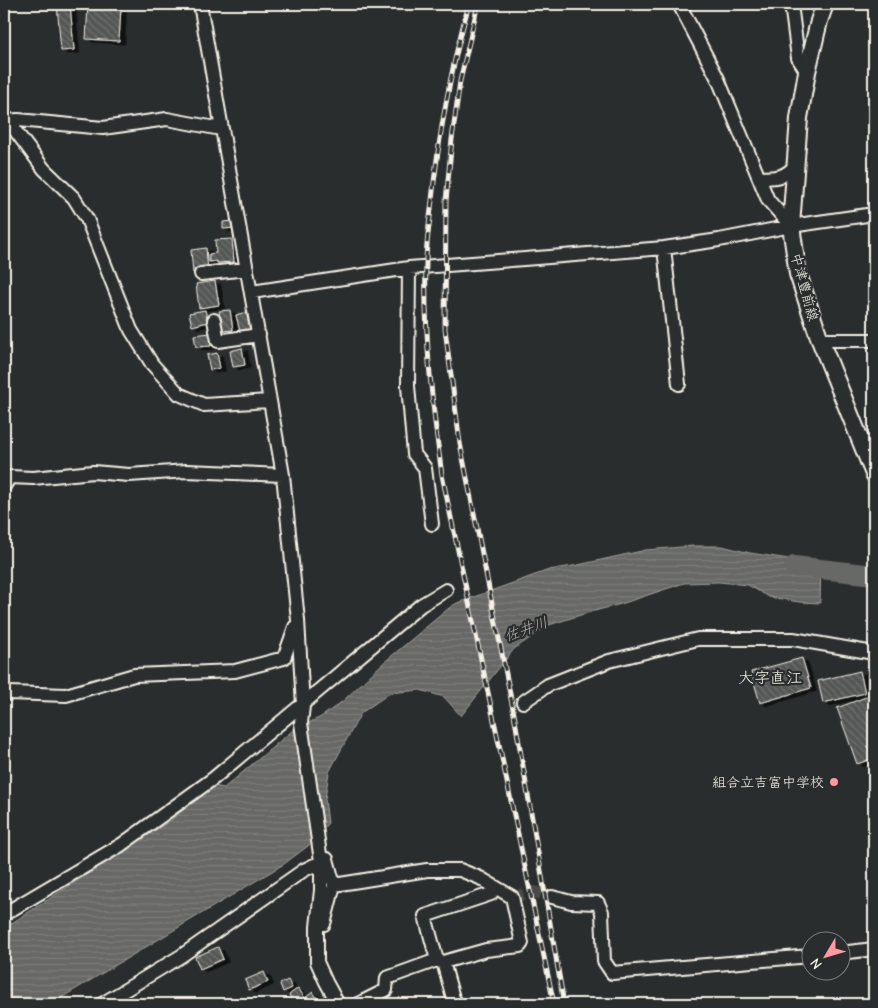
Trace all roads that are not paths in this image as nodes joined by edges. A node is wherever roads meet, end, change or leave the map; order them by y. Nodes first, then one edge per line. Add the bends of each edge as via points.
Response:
1 (200, 4) edge
2 (679, 4) edge
3 (791, 4) edge
4 (825, 4) edge
5 (807, 72) junction
6 (6, 121) edge
7 (221, 129) junction
8 (795, 166) junction
9 (759, 178) junction
10 (874, 214) edge
11 (791, 226) junction
12 (664, 248) junction
13 (409, 268) junction
14 (247, 269) junction
15 (201, 274) dead end
16 (252, 292) junction
17 (214, 320) dead end
18 (259, 335) junction
19 (820, 340) junction
20 (874, 340) edge
21 (679, 384) dead end
22 (269, 400) junction
23 (869, 447) edge
24 (874, 474) edge
25 (283, 475) junction
26 (4, 486) edge
27 (432, 524) dead end
28 (446, 590) dead end
29 (298, 620) junction
30 (874, 653) edge
31 (4, 695) edge
32 (524, 702) dead end
33 (302, 712) junction
34 (321, 861) junction
35 (334, 885) junction
36 (491, 894) dead end
37 (552, 897) tunnel mouth
38 (4, 914) edge
39 (317, 926) junction
40 (874, 949) edge
41 (850, 952) edge
42 (800, 957) edge
43 (440, 961) junction
44 (102, 1004) edge
45 (338, 1004) edge
46 (358, 1004) edge
47 (457, 1004) edge

1 - 7 street
2 - 9 street via 718,79
3 - 5 street via 798,58
4 - 5 main road, 中津豊前線
5 - 8 main road, 中津豊前線
6 - 7 street via 103,128 167,119
6 - 22 street via 83,212 131,330 152,364 178,394 204,404
7 - 14 street
8 - 9 street via 787,175
8 - 11 main road, 中津豊前線
9 - 11 street via 768,200
10 - 11 street
11 - 12 street
11 - 19 main road, 中津豊前線 via 798,274
12 - 13 street
12 - 21 street
13 - 16 street
13 - 27 street via 408,386 414,454 425,468
14 - 15 street
14 - 16 street
16 - 18 street
17 - 18 street via 218,341
18 - 22 street
19 - 20 street
19 - 23 main road, 中津豊前線
22 - 25 street
23 - 24 main road, 中津豊前線
25 - 26 street via 93,472 10,477
25 - 29 street
28 - 33 street via 421,605
29 - 31 street via 284,658 235,671 134,675 66,695
29 - 33 street
30 - 32 street via 793,639 698,639 609,661 548,686
33 - 34 street
33 - 38 street via 121,845
34 - 35 street via 328,859
34 - 39 street
34 - 44 street via 181,956
35 - 39 street via 323,926
35 - 43 street via 427,870 460,870 512,897 520,946
36 - 43 street via 425,916
37 - 42 street via 571,902 598,903 602,912 604,961 612,973
39 - 45 street via 318,962
40 - 41 street
43 - 46 street via 387,978 386,990
43 - 47 street

